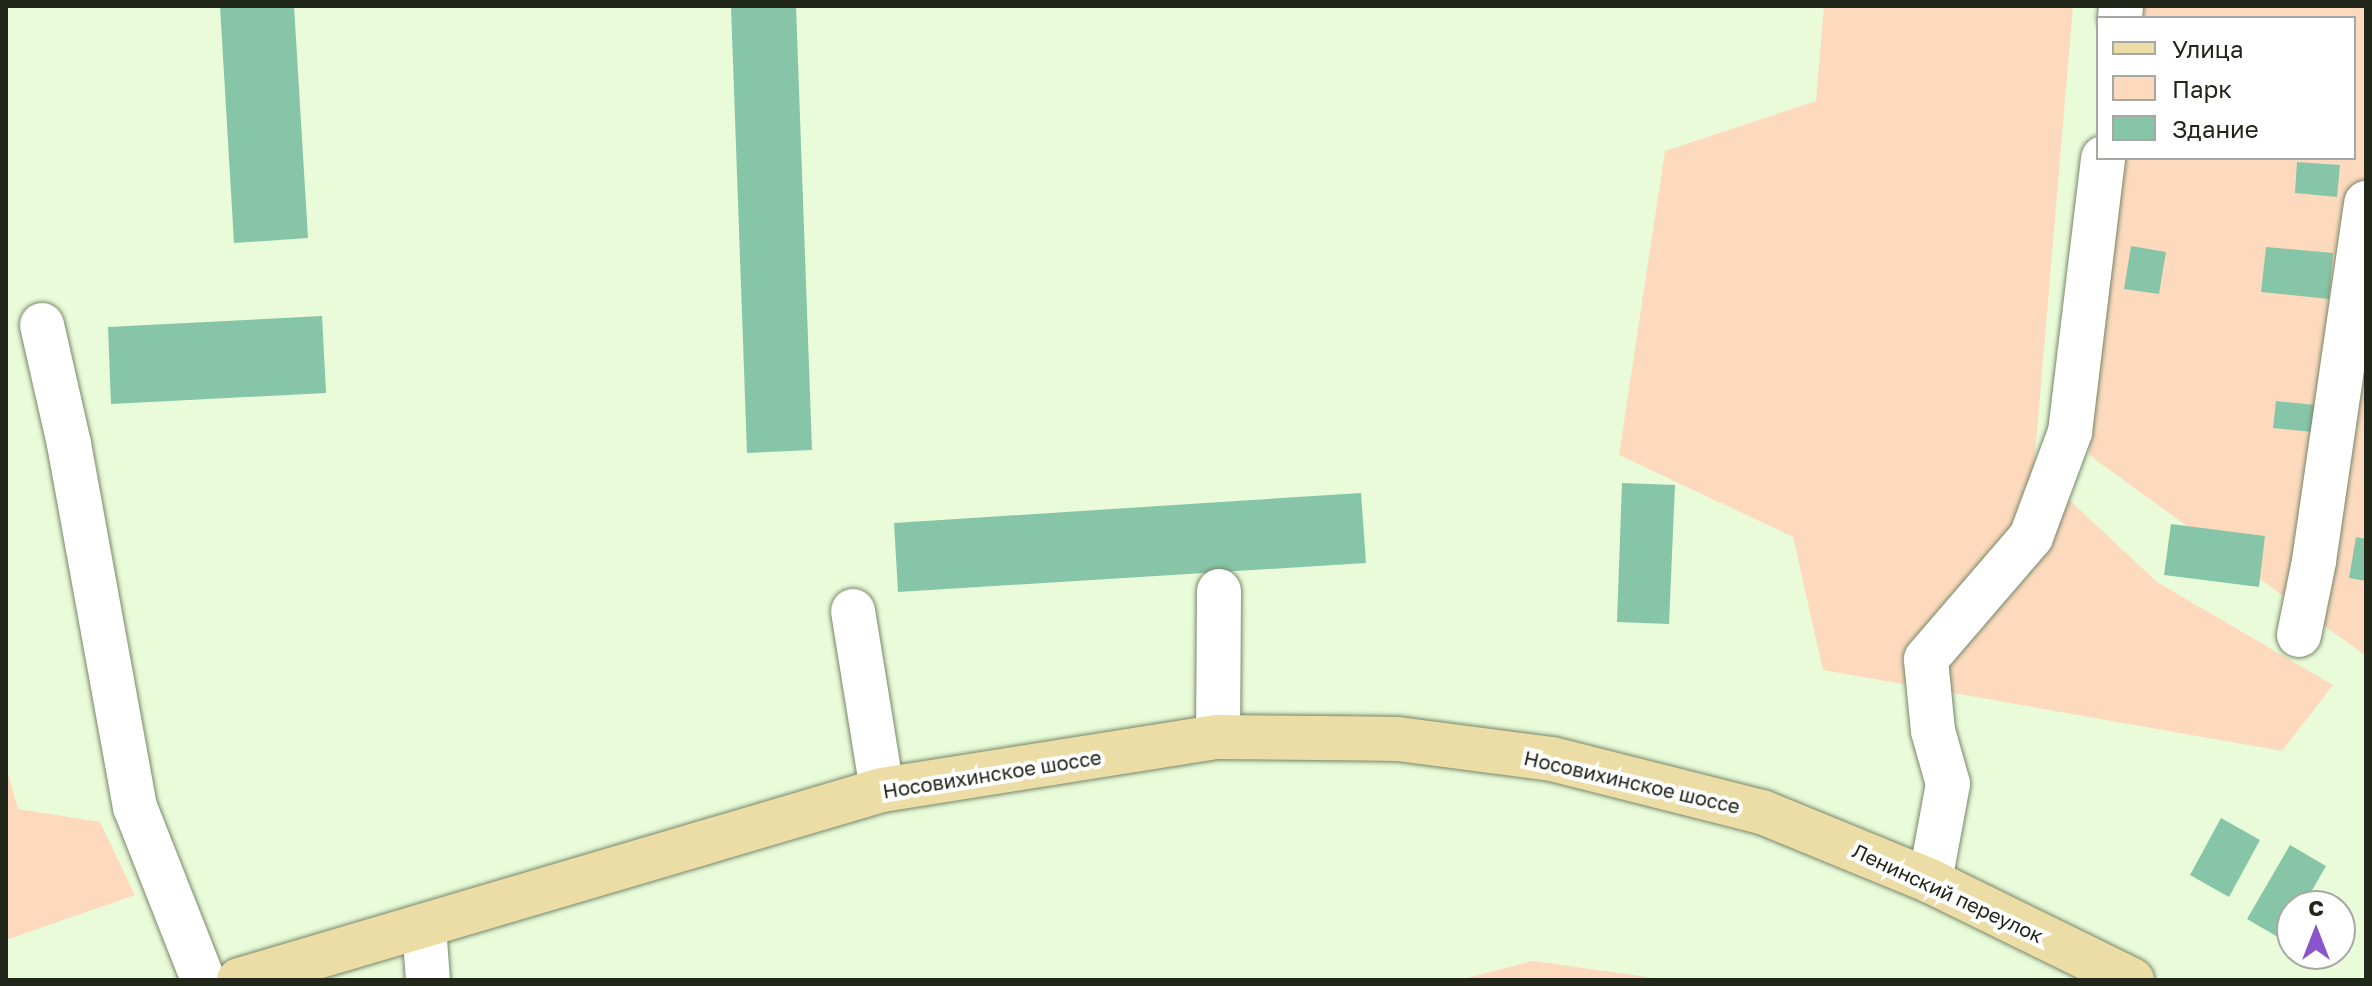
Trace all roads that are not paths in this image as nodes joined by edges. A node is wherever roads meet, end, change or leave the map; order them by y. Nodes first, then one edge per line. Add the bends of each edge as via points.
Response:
1 (2103, 160) edge
2 (2366, 203) edge
3 (42, 325) dead end
4 (1219, 591) dead end
5 (853, 611) dead end
6 (2299, 635) dead end
7 (1218, 737) junction
8 (882, 790) junction
9 (1762, 812) joint
10 (1930, 881) junction
11 (424, 926) junction
12 (203, 980) edge
13 (239, 980) edge
14 (428, 980) edge
15 (2132, 980) edge

1 - 10 street via 2070,432 2031,537 1926,659 1933,731 1948,784
2 - 6 street
3 - 12 street via 135,807
4 - 7 street
5 - 8 street
7 - 8 main road, Носовихинское шоссе
7 - 9 main road, Носовихинское шоссе via 1398,739 1552,759
8 - 11 main road, Носовихинское шоссе
9 - 10 main road, Ленинский переулок
10 - 15 main road, Ленинский переулок
11 - 13 main road, Носовихинское шоссе
11 - 14 street

